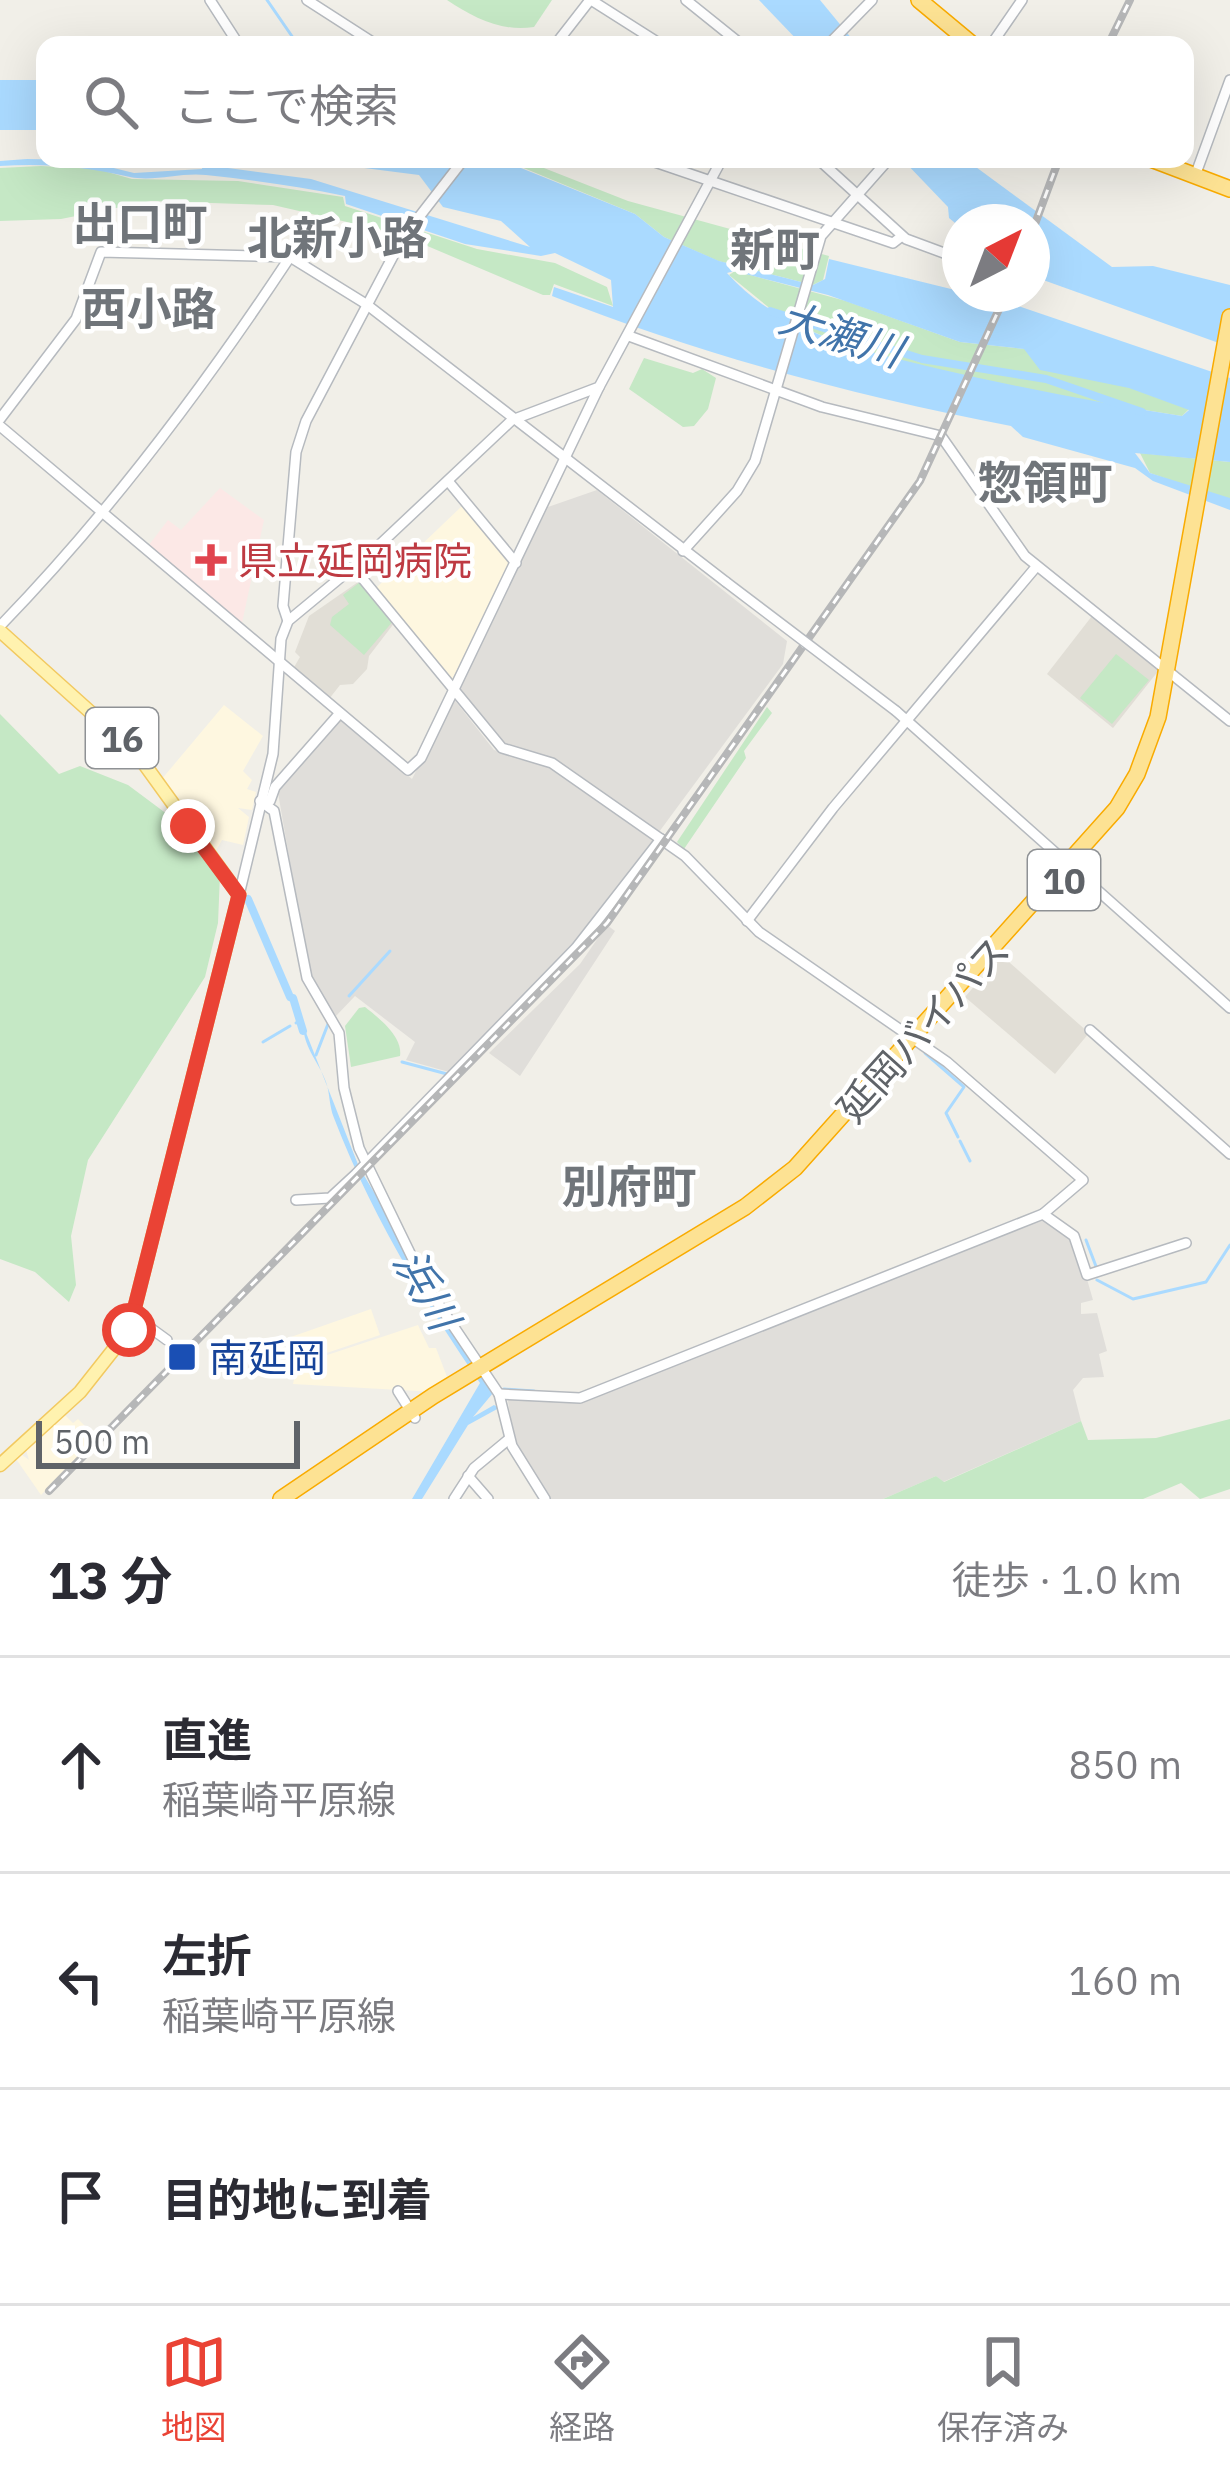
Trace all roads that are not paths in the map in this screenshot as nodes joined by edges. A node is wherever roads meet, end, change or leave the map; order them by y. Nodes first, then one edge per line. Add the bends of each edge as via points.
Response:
1 (210, 0) edge
2 (307, 0) edge
3 (591, 0) edge
4 (686, 0) edge
5 (872, 0) edge
6 (919, 0) edge
7 (1022, 0) edge
8 (233, 36) edge
9 (363, 36) edge
10 (562, 36) edge
11 (648, 36) edge
12 (731, 36) edge
13 (837, 36) edge
14 (962, 36) edge
15 (997, 36) edge
16 (1230, 80) edge
17 (457, 168) edge
18 (673, 168) edge
19 (718, 168) edge
20 (828, 168) edge
21 (881, 168) edge
22 (1174, 168) edge
23 (1195, 176) junction
24 (711, 181) junction
25 (1230, 189) edge
26 (856, 194) junction
27 (830, 221) junction
28 (902, 236) junction
29 (942, 252) edge
30 (290, 257) junction
31 (366, 304) junction
32 (1230, 317) edge
33 (629, 336) junction
34 (1230, 348) edge
35 (599, 388) junction
36 (778, 389) junction
37 (512, 420) junction
38 (0, 422) edge
39 (566, 463) junction
40 (448, 481) junction
41 (101, 508) junction
42 (683, 551) junction
43 (1189, 561) junction
44 (516, 563) junction
45 (353, 567) junction
46 (1036, 567) junction
47 (288, 621) junction
48 (0, 629) edge
49 (281, 662) junction
50 (1168, 672) junction
51 (454, 690) junction
52 (340, 713) junction
53 (908, 720) junction
54 (1230, 721) edge
55 (269, 804) junction
56 (279, 837) junction
57 (661, 839) junction
58 (1071, 867) junction
59 (218, 868) junction
60 (243, 875) junction
61 (239, 895) junction
62 (747, 921) junction
63 (1230, 1008) edge
64 (1090, 1030) dead end
65 (916, 1041) junction
66 (1230, 1154) edge
67 (361, 1168) junction
68 (296, 1200) dead end
69 (1042, 1214) junction
70 (1186, 1243) dead end
71 (134, 1316) junction
72 (167, 1340) dead end
73 (479, 1371) junction
74 (398, 1391) dead end
75 (500, 1394) junction
76 (413, 1414) junction
77 (509, 1439) junction
78 (0, 1466) edge
79 (468, 1476) junction
80 (285, 1499) edge
81 (454, 1499) edge
82 (488, 1499) edge
83 (545, 1499) edge

1 - 8 street
2 - 9 street
3 - 10 street
3 - 11 street
4 - 12 street
5 - 13 street
6 - 14 highway
7 - 15 street
16 - 23 street
17 - 31 street via 402,239
18 - 24 street
19 - 24 street
20 - 26 street
21 - 26 street
22 - 23 highway
23 - 25 highway
24 - 27 street
24 - 33 street
26 - 27 street
26 - 28 street
27 - 28 street via 893,242
27 - 36 street
28 - 29 street
30 - 31 street
30 - 38 street via 101,252 76,320
30 - 41 street
31 - 37 street
31 - 47 street via 297,446
32 - 43 highway, 延岡バイパス / 10
33 - 35 street
33 - 36 street
34 - 43 highway, 延岡バイパス / 10
35 - 37 street
35 - 39 street
36 - 42 street via 744,482
36 - 46 street via 941,436
37 - 39 street
37 - 40 street
38 - 41 street
39 - 42 street
39 - 44 street
40 - 44 street
40 - 45 street
41 - 48 street
41 - 49 street
42 - 53 street, bridge
43 - 50 highway, 延岡バイパス / 10
44 - 51 street
45 - 47 street
45 - 51 street
46 - 50 street
46 - 53 street
47 - 49 street
48 - 59 main road, 16 via 118,734
49 - 52 street
49 - 55 street
50 - 54 street
50 - 58 highway, 延岡バイパス / 10 via 1143,775 1110,827
51 - 52 street via 408,770
51 - 57 street via 502,748 551,763
52 - 55 street
53 - 58 street
53 - 62 street
55 - 56 street
55 - 56 street
55 - 60 street
56 - 67 street via 307,978 338,1029
57 - 62 street
57 - 67 street via 577,948
58 - 63 street
58 - 65 highway, 延岡バイパス / 10
59 - 60 street
59 - 61 main road, 16
60 - 61 street
61 - 71 main road
62 - 65 street
64 - 66 street
65 - 69 street via 1083,1180
65 - 73 highway, 延岡バイパス / 10 via 768,1190
67 - 68 street via 330,1198
67 - 73 street
69 - 70 street via 1074,1236 1088,1275
69 - 75 street via 580,1398
71 - 72 street
71 - 78 main road via 92,1379
73 - 75 street
73 - 76 highway, 延岡バイパス / 10
74 - 76 street
75 - 77 street
76 - 80 highway, 延岡バイパス / 10
77 - 79 street
77 - 83 street
79 - 81 street
79 - 82 street

